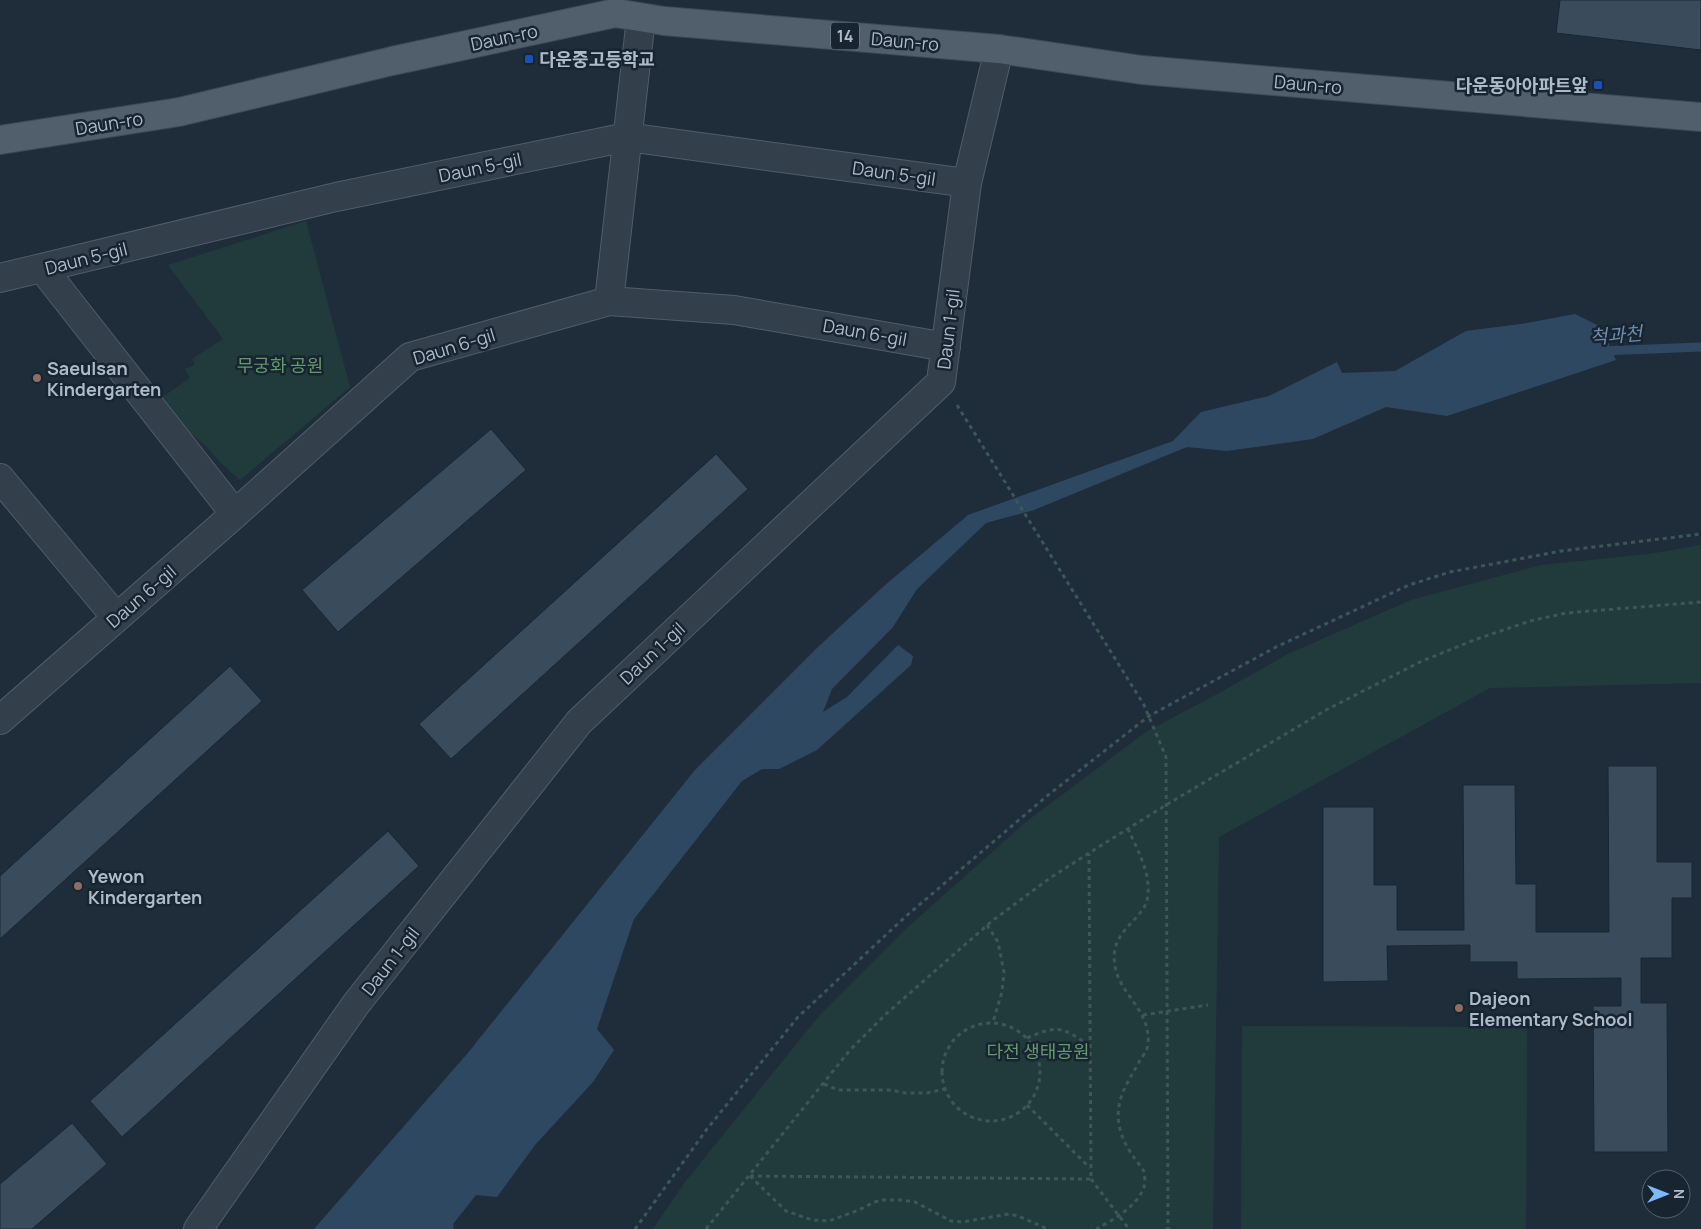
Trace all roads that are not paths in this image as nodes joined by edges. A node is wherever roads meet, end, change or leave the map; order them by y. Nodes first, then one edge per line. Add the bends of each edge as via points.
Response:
1 (641, 18) junction
2 (999, 49) junction
3 (1701, 117) edge
4 (626, 136) junction
5 (0, 140) edge
6 (967, 183) junction
7 (43, 269) junction
8 (0, 278) edge
9 (609, 301) junction
10 (946, 347) junction
11 (0, 478) edge
12 (235, 514) junction
13 (116, 617) junction
14 (0, 720) edge
15 (198, 1229) edge

1 - 2 main road, Daun-ro / 14
1 - 4 street
1 - 5 main road, Daun-ro / 14 via 615,13 392,61 179,112
2 - 3 main road, Daun-ro / 14 via 1142,70
2 - 6 street, Daun 1-gil
4 - 6 street, Daun 5-gil
4 - 7 street, Daun 5-gil via 336,197
4 - 9 street
6 - 10 street, Daun 1-gil
7 - 8 street, Daun 5-gil
7 - 12 street
9 - 10 street, Daun 6-gil via 734,310
9 - 12 street, Daun 6-gil via 410,356
10 - 15 street, Daun 1-gil via 941,382 578,722 356,1004
11 - 13 street
12 - 13 street, Daun 6-gil
13 - 14 street, Daun 6-gil

